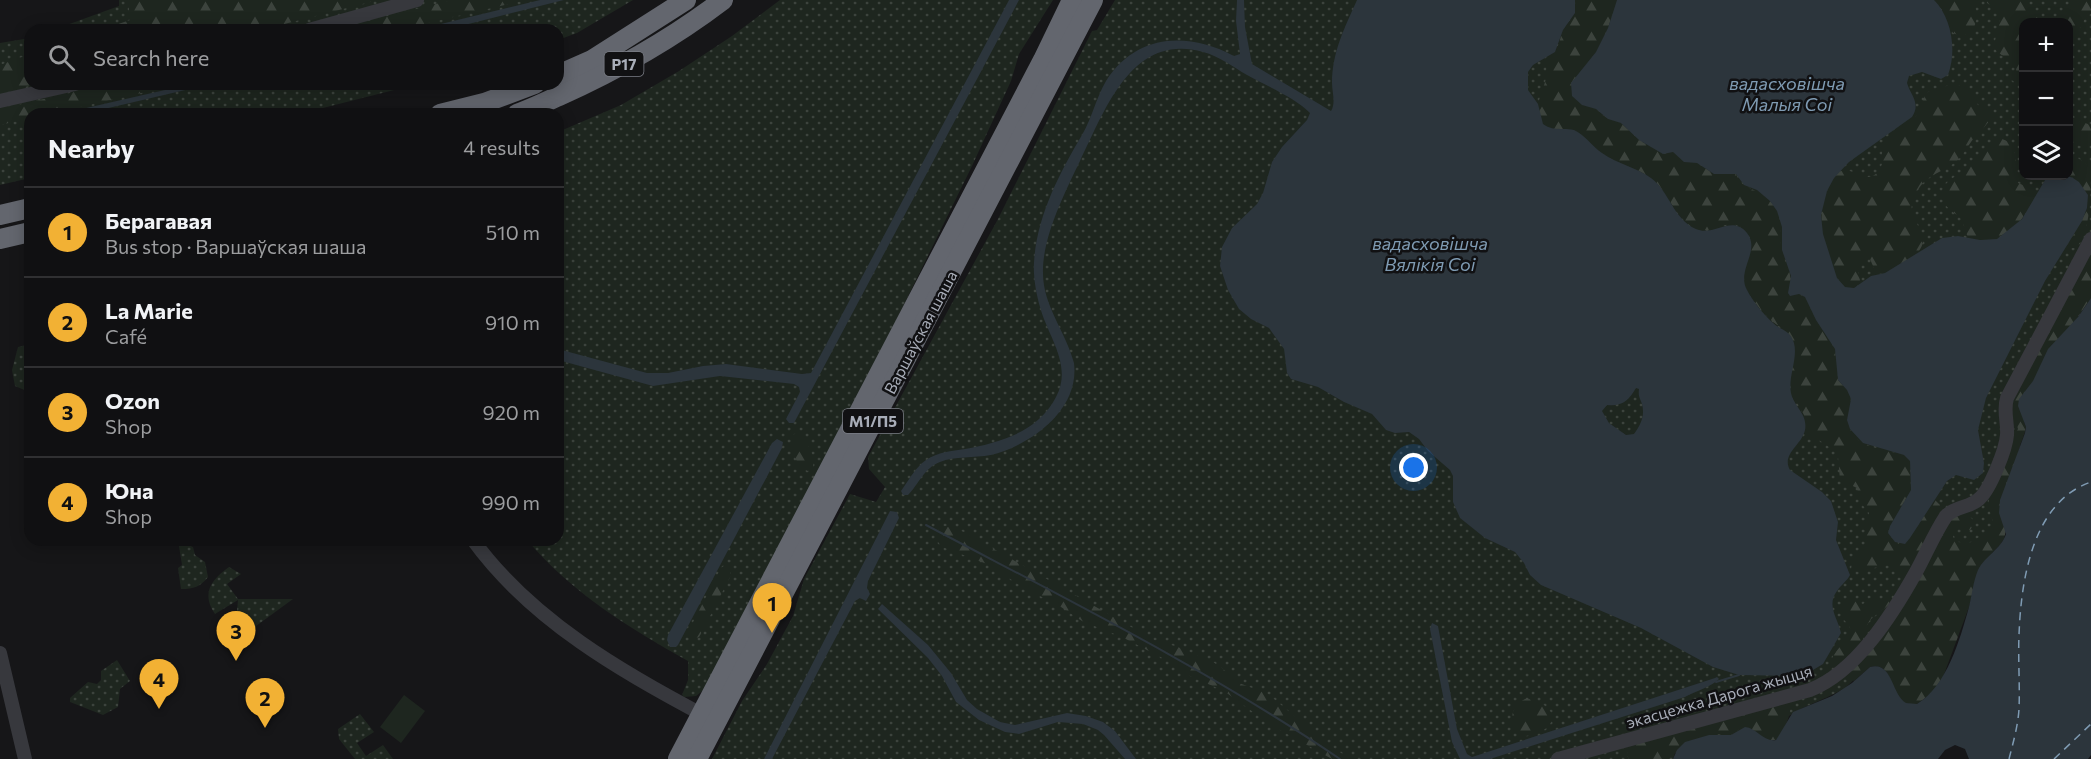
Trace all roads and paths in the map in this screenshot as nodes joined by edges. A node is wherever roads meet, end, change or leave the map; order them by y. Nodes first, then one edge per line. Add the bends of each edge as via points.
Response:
1 (417, 0) edge
2 (686, 0) edge
3 (723, 0) edge
4 (1072, 0) edge
5 (1093, 0) edge
6 (331, 24) edge
7 (564, 72) edge
8 (49, 90) edge
9 (520, 90) edge
10 (0, 101) edge
11 (464, 108) edge
12 (531, 108) edge
13 (24, 209) edge
14 (0, 215) edge
15 (24, 233) edge
16 (0, 239) edge
17 (2091, 239) edge
18 (478, 546) edge
19 (0, 653) edge
20 (709, 718) junction
21 (25, 759) edge
22 (678, 759) edge
23 (697, 759) edge
24 (1558, 759) edge

1 - 6 street
2 - 7 highway, Р17 via 592,60
3 - 12 highway, Р17 via 620,66
4 - 20 highway, Варшаўская шаша / М1/П5
5 - 20 highway, Варшаўская шаша / М1/П5
8 - 10 street
9 - 11 highway
13 - 14 highway
15 - 16 highway
17 - 24 street, экасцежка Дарога жыцця via 2007,398 2007,437 1984,495 1946,516 1902,595 1848,665 1829,681 1809,690
18 - 20 street via 518,590 570,633 655,689
19 - 21 street
20 - 22 highway, Варшаўская шаша / М1/П5
20 - 23 highway, Варшаўская шаша / М1/П5

